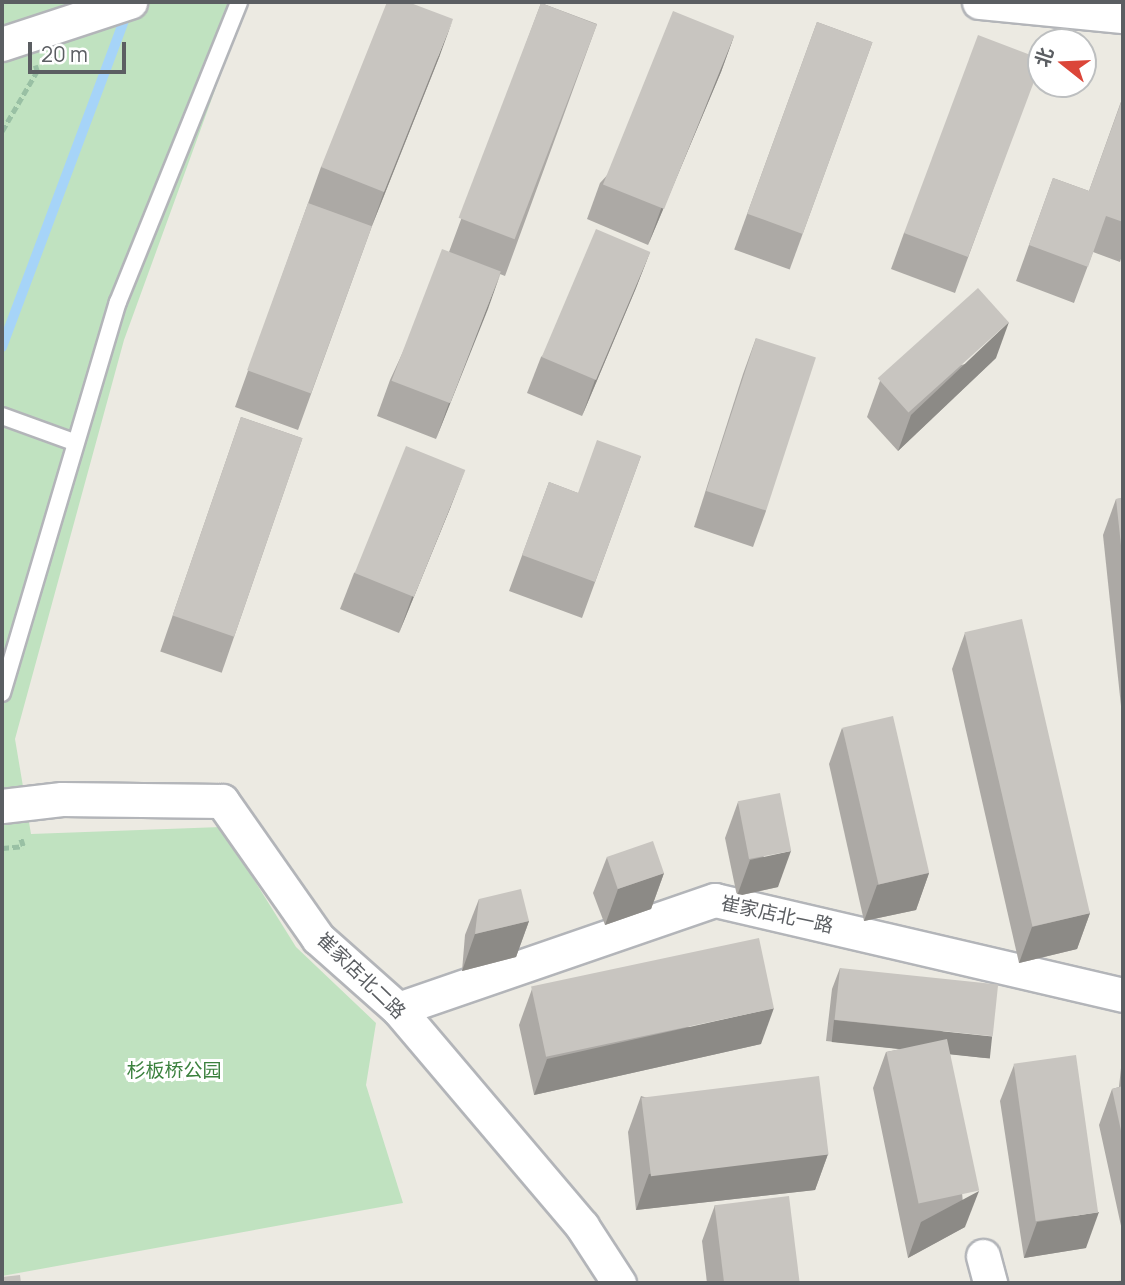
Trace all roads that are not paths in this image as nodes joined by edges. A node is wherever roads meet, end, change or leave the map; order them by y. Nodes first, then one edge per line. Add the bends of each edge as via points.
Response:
1 (130, 2) edge
2 (239, 2) edge
3 (979, 2) edge
4 (1123, 16) edge
5 (2, 44) edge
6 (2, 416) edge
7 (74, 442) junction
8 (2, 693) edge
9 (7, 822) edge
10 (1123, 995) edge
11 (398, 1009) junction
12 (619, 1283) edge

1 - 5 street
2 - 7 lane via 118,302
3 - 4 street
6 - 7 lane
7 - 8 lane
9 - 11 street, 崔家店北二路 via 62,799 222,801 318,938
10 - 11 street, 崔家店北一路 via 715,900
11 - 12 street, 崔家店北二路 via 582,1226

